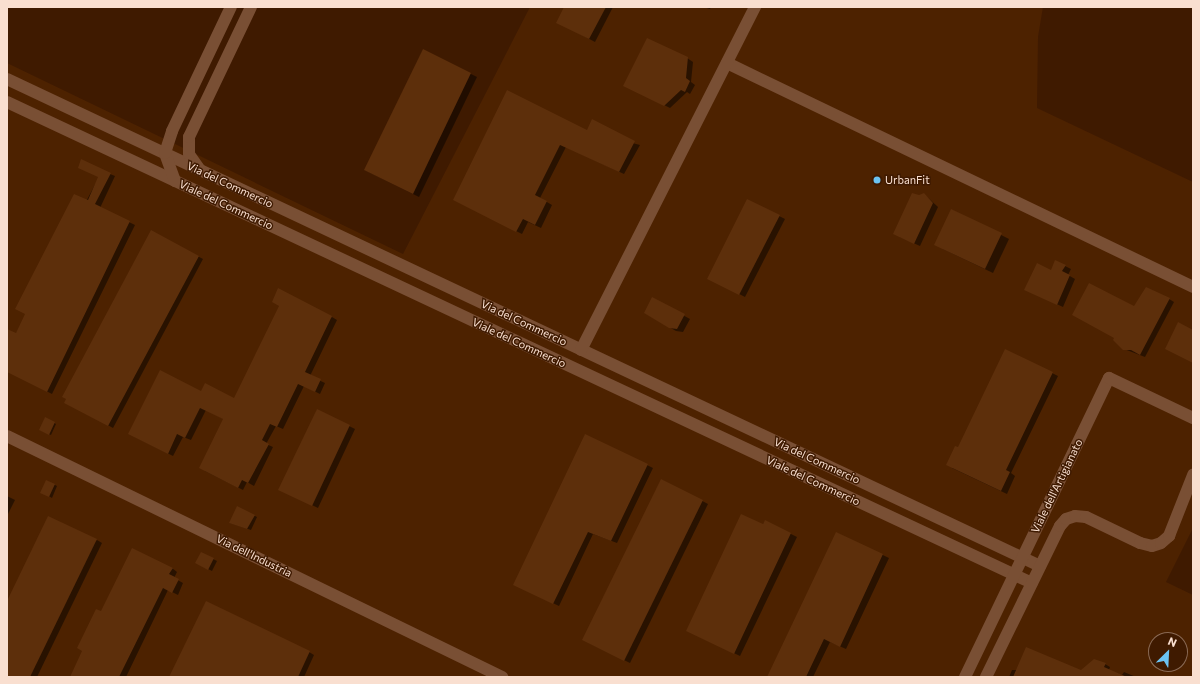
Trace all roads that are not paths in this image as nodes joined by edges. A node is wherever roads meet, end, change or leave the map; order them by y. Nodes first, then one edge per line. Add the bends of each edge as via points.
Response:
1 (231, 7) edge
2 (251, 7) edge
3 (755, 7) edge
4 (727, 63) junction
5 (7, 79) edge
6 (7, 102) edge
7 (165, 153) junction
8 (201, 171) junction
9 (175, 181) junction
10 (1193, 287) edge
11 (581, 350) junction
12 (1193, 418) edge
13 (7, 436) edge
14 (1193, 475) edge
15 (1023, 557) junction
16 (1040, 566) junction
17 (1014, 575) junction
18 (1032, 583) junction
19 (502, 677) edge
20 (965, 677) edge
21 (986, 677) edge

1 - 7 street via 172,131
2 - 8 street via 189,137 189,154
3 - 4 street
4 - 10 street
4 - 11 street
5 - 7 street, Via del Commercio
6 - 9 street, Viale del Commercio
7 - 8 street, Via del Commercio
7 - 9 street
8 - 11 street, Via del Commercio
9 - 17 street, Viale del Commercio
11 - 15 street, Via del Commercio
12 - 15 street, Viale dell'Artigianato via 1109,378
13 - 19 street, Via dell'Industria
14 - 16 street, Viale dell'Artigianato via 1168,536 1161,543 1152,546 1140,543 1086,517 1075,516 1066,519 1060,526
15 - 16 street, Via del Commercio
15 - 17 street, Viale dell'Artigianato
16 - 18 street, Viale dell'Artigianato
17 - 18 street, Viale del Commercio
17 - 20 street, Viale dell'Artigianato
18 - 21 street, Viale dell'Artigianato

